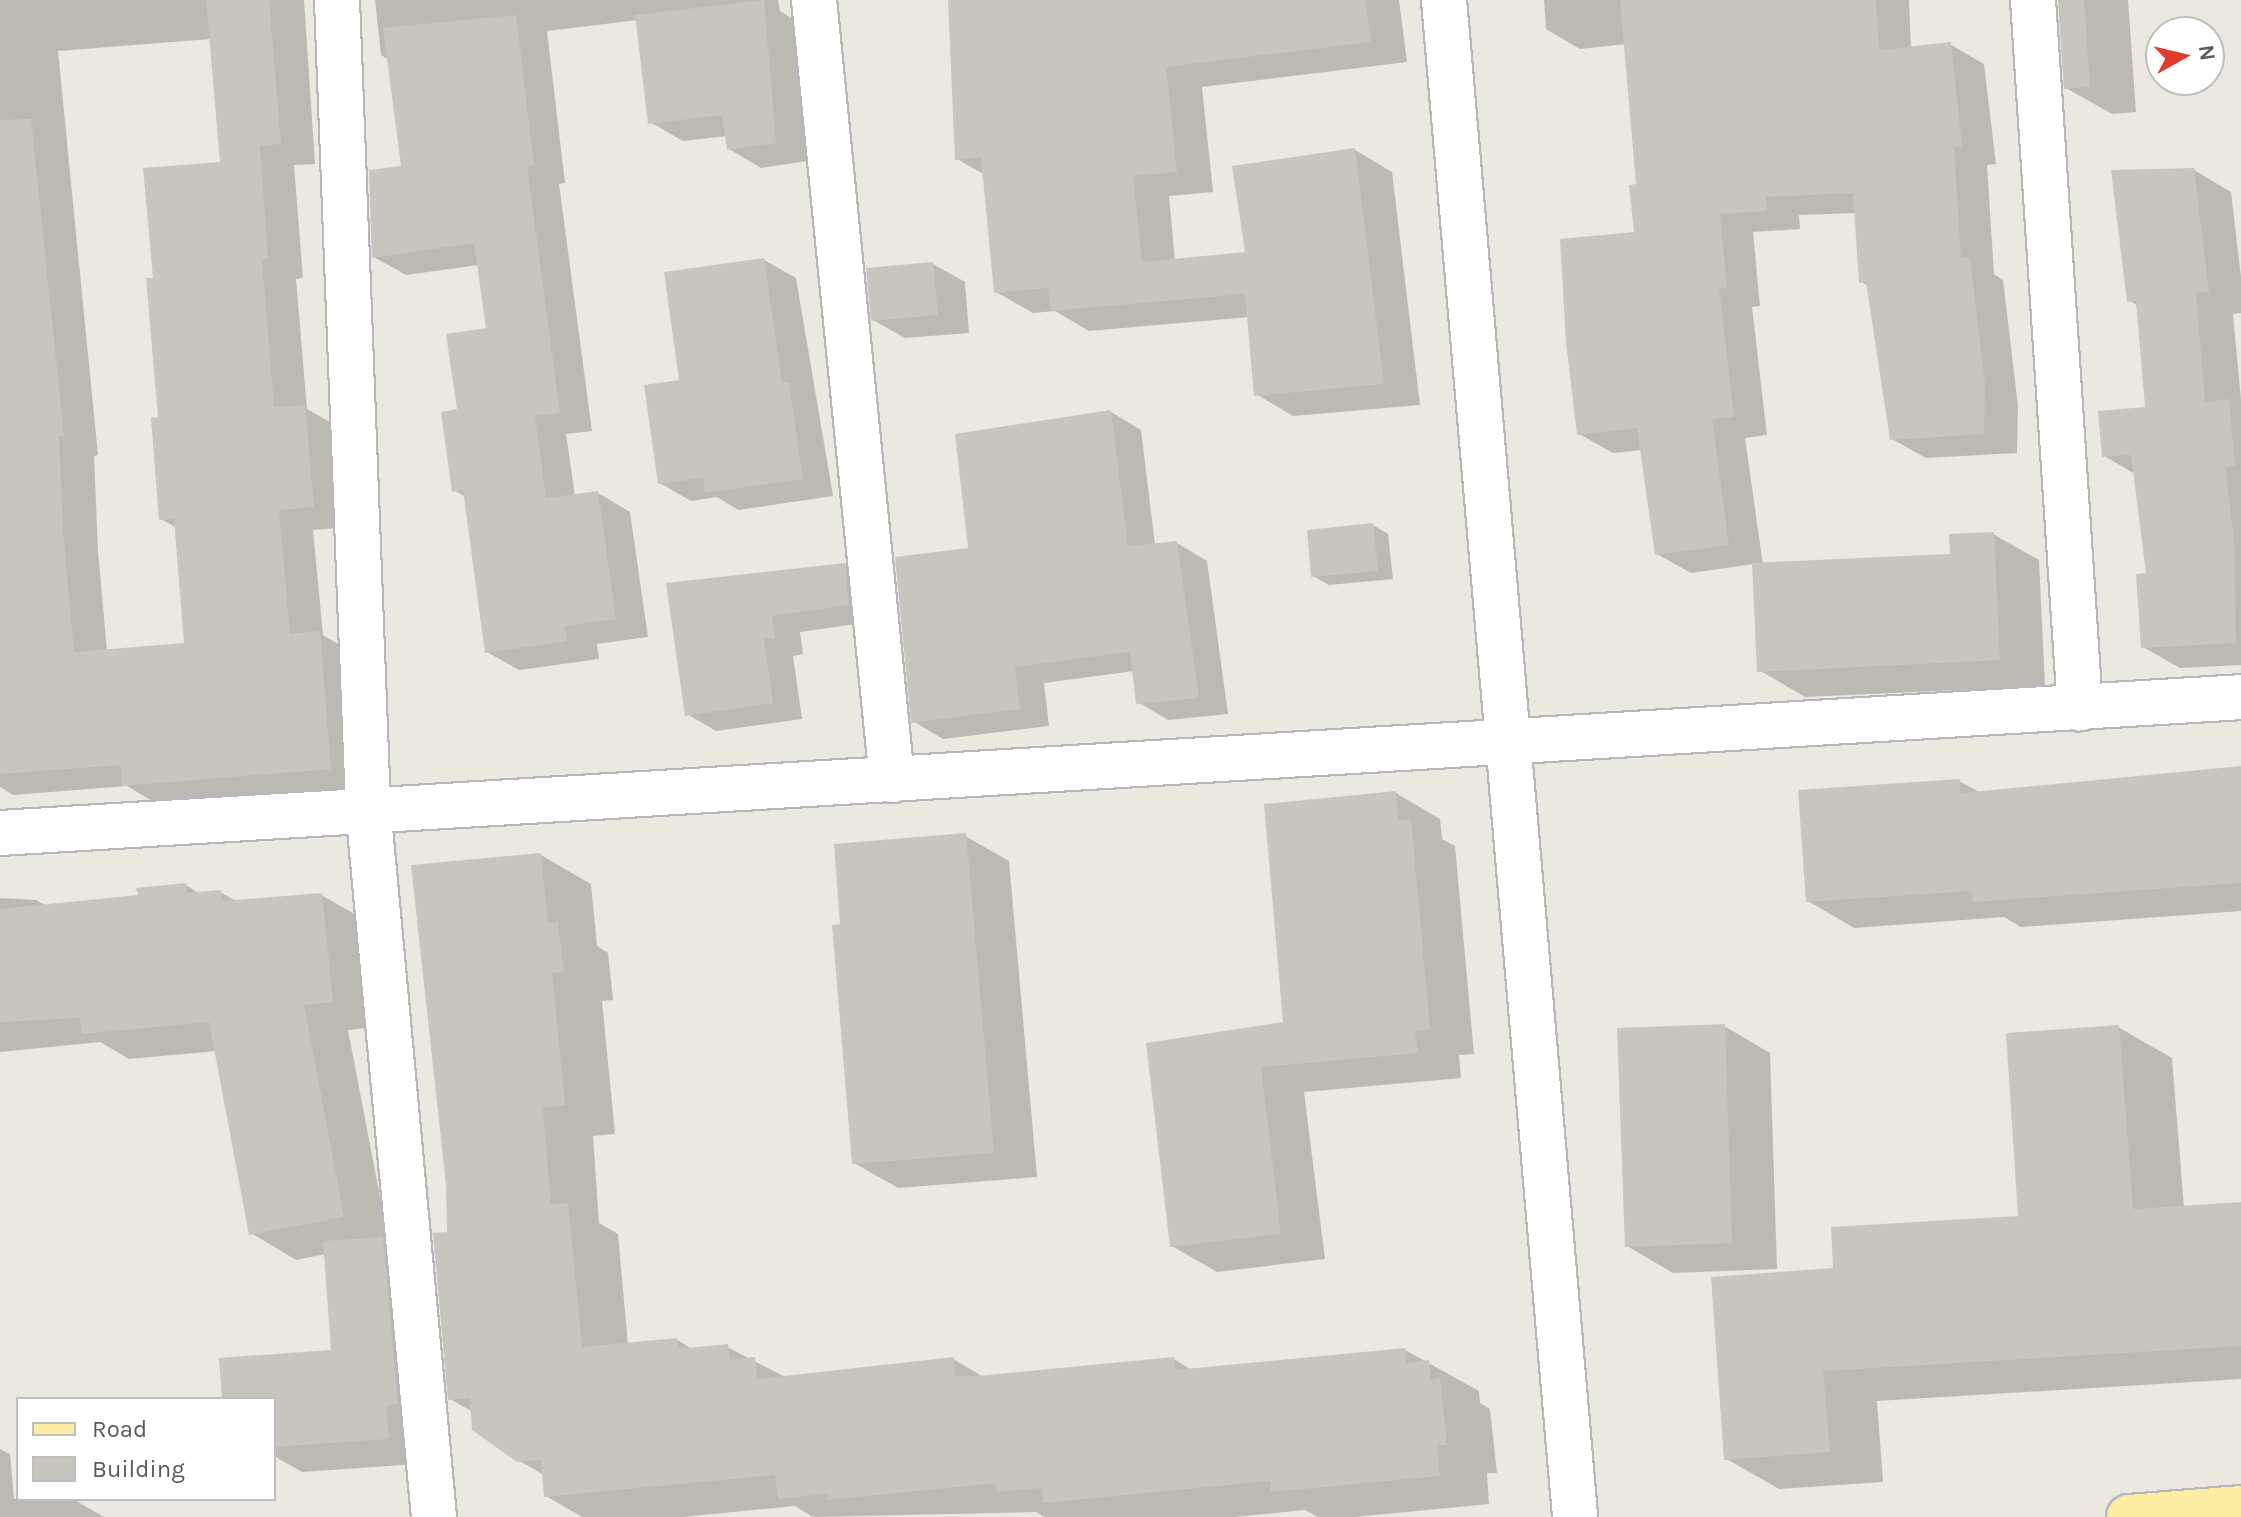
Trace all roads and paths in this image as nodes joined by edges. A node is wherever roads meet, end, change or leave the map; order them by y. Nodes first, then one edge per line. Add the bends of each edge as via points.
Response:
1 (337, 0) edge
2 (814, 0) edge
3 (1444, 0) edge
4 (2033, 0) edge
5 (2241, 697) edge
6 (2080, 708) junction
7 (1509, 742) junction
8 (892, 780) junction
9 (368, 807) junction
10 (0, 833) edge
11 (2241, 1508) edge
12 (434, 1517) edge
13 (1575, 1517) edge
14 (2129, 1517) edge

1 - 9 street
2 - 8 street
3 - 7 street
4 - 6 street
5 - 6 street
6 - 7 street
7 - 8 street
7 - 13 street
8 - 9 street
9 - 10 street
9 - 12 street
11 - 14 main road

